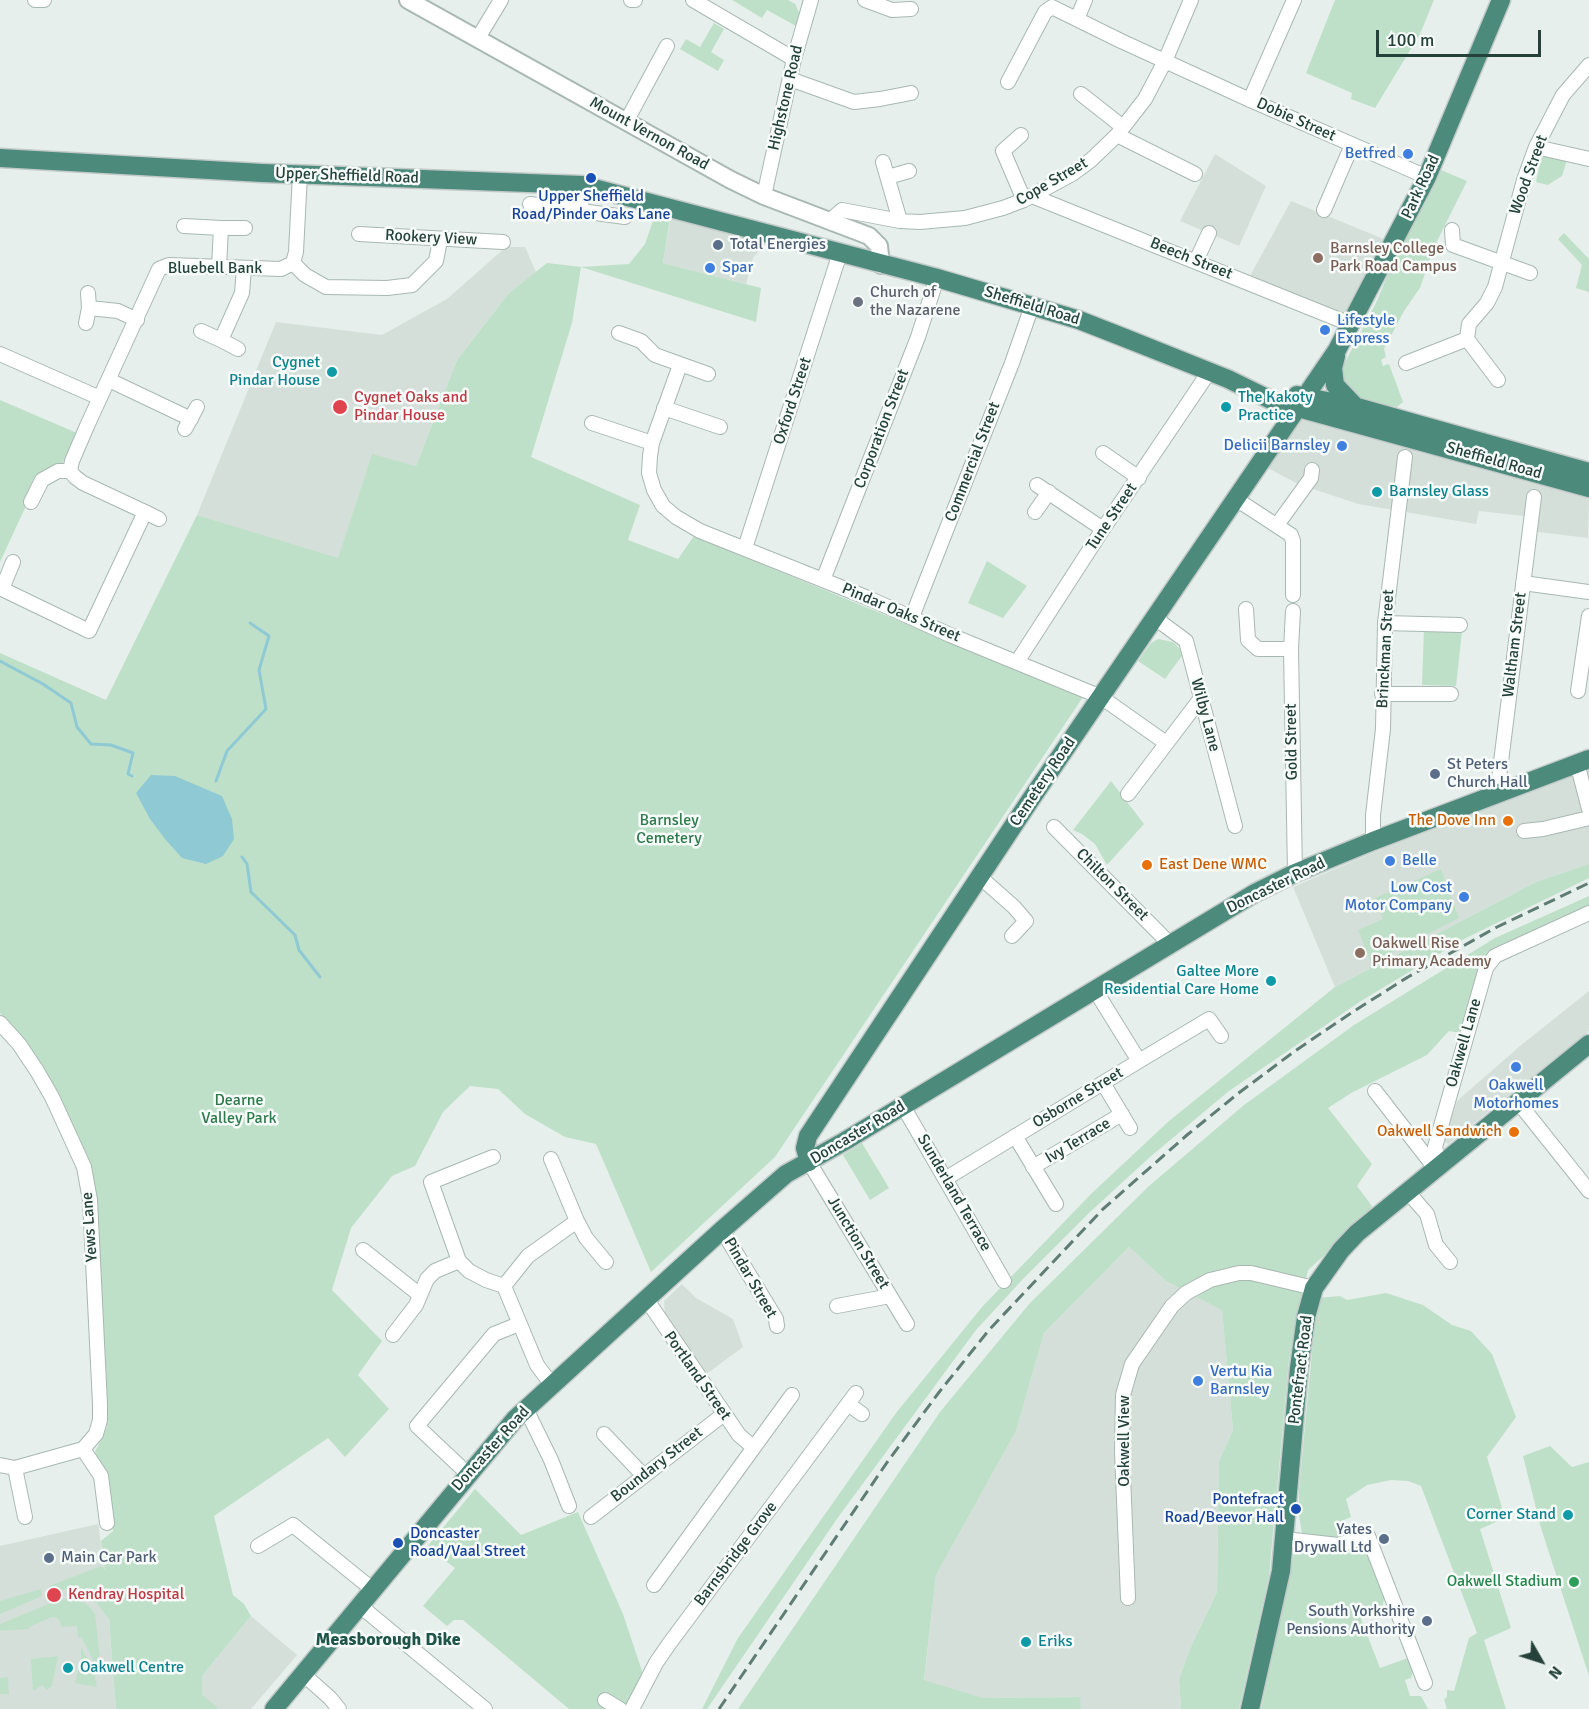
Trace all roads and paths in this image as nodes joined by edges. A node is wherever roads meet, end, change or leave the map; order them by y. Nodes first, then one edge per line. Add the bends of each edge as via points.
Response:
1 (34, 0) edge
2 (44, 0) edge
3 (408, 0) edge
4 (501, 0) edge
5 (693, 0) edge
6 (810, 0) edge
7 (865, 0) edge
8 (1085, 0) edge
9 (1191, 0) edge
10 (1294, 0) edge
11 (1502, 0) edge
12 (911, 9) dead end
13 (1077, 19) junction
14 (478, 38) junction
15 (667, 46) dead end
16 (794, 59) junction
17 (1165, 61) junction
18 (1589, 65) edge
19 (790, 79) junction
20 (1008, 82) dead end
21 (911, 93) dead end
22 (1081, 94) dead end
23 (1250, 99) junction
24 (626, 122) junction
25 (1120, 131) junction
26 (1022, 135) dead end
27 (1352, 145) junction
28 (1536, 147) junction
29 (0, 158) edge
30 (1589, 159) edge
31 (883, 162) dead end
32 (909, 171) dead end
33 (300, 174) junction
34 (1195, 174) dead end
35 (888, 177) junction
36 (1427, 177) junction
37 (582, 185) junction
38 (764, 196) junction
39 (1028, 198) junction
40 (530, 204) dead end
41 (1324, 210) dead end
42 (581, 211) junction
43 (691, 213) joint
44 (625, 218) dead end
45 (900, 221) junction
46 (832, 223) junction
47 (184, 226) dead end
48 (221, 228) junction
49 (245, 228) dead end
50 (1452, 230) dead end
51 (1209, 233) dead end
52 (359, 234) dead end
53 (440, 240) junction
54 (503, 242) dead end
55 (840, 253) junction
56 (1196, 261) junction
57 (1502, 262) junction
58 (293, 263) junction
59 (881, 265) junction
60 (219, 267) junction
61 (244, 268) junction
62 (1530, 273) dead end
63 (937, 278) junction
64 (88, 293) dead end
65 (1032, 306) junction
66 (89, 308) junction
67 (136, 320) junction
68 (86, 323) dead end
69 (1350, 324) junction
70 (201, 331) dead end
71 (619, 333) dead end
72 (1467, 339) junction
73 (221, 340) junction
74 (238, 349) dead end
75 (1337, 350) junction
76 (0, 354) edge
77 (1406, 363) dead end
78 (680, 365) junction
79 (1209, 372) junction
80 (708, 374) dead end
81 (109, 380) junction
82 (1498, 380) dead end
83 (100, 398) junction
84 (1302, 403) junction
85 (1357, 407) junction
86 (664, 408) junction
87 (191, 418) dead end
88 (592, 423) dead end
89 (720, 427) dead end
90 (652, 443) junction
91 (1102, 453) dead end
92 (1405, 457) dead end
93 (1312, 470) dead end
94 (70, 471) junction
95 (1589, 472) edge
96 (1139, 478) junction
97 (1589, 488) edge
98 (1534, 497) dead end
99 (1236, 499) junction
100 (31, 502) dead end
101 (145, 512) junction
102 (1035, 512) dead end
103 (159, 519) dead end
104 (1276, 525) junction
105 (1103, 529) junction
106 (745, 548) junction
107 (13, 562) dead end
108 (823, 580) junction
109 (1523, 583) junction
110 (1589, 592) edge
111 (1293, 595) dead end
112 (1246, 609) dead end
113 (1293, 611) dead end
114 (1589, 616) edge
115 (912, 617) junction
116 (1155, 618) junction
117 (1385, 623) junction
118 (1460, 625) dead end
119 (1291, 649) junction
120 (1017, 662) junction
121 (1578, 691) dead end
122 (1382, 694) junction
123 (1451, 694) dead end
124 (1101, 697) junction
125 (1201, 698) junction
126 (1166, 743) junction
127 (1583, 761) edge
128 (1128, 794) dead end
129 (1497, 794) junction
130 (1589, 809) edge
131 (1589, 818) edge
132 (1235, 826) dead end
133 (1054, 827) dead end
134 (1524, 831) dead end
135 (1373, 841) junction
136 (1295, 873) junction
137 (980, 877) junction
138 (1589, 913) edge
139 (1012, 936) dead end
140 (1168, 945) junction
141 (1095, 990) junction
142 (0, 1023) edge
143 (1221, 1036) dead end
144 (1589, 1044) edge
145 (1139, 1061) junction
146 (1103, 1083) junction
147 (1375, 1091) dead end
148 (1518, 1102) junction
149 (903, 1106) junction
150 (1122, 1114) junction
151 (819, 1120) junction
152 (1130, 1128) dead end
153 (808, 1136) junction
154 (1015, 1136) junction
155 (839, 1144) junction
156 (493, 1157) dead end
157 (551, 1160) dead end
158 (809, 1162) junction
159 (1439, 1165) junction
160 (1034, 1167) junction
161 (786, 1174) junction
162 (945, 1179) junction
163 (1407, 1191) junction
164 (1589, 1191) edge
165 (1056, 1204) dead end
166 (577, 1221) junction
167 (722, 1230) junction
168 (363, 1250) dead end
169 (459, 1261) junction
170 (606, 1262) dead end
171 (1450, 1262) dead end
172 (1004, 1281) dead end
173 (504, 1286) junction
174 (1314, 1288) junction
175 (420, 1295) junction
176 (890, 1296) junction
177 (647, 1300) junction
178 (837, 1306) dead end
179 (519, 1324) junction
180 (907, 1324) dead end
181 (777, 1326) dead end
182 (393, 1335) dead end
183 (552, 1385) junction
184 (792, 1395) dead end
185 (526, 1409) junction
186 (724, 1414) junction
187 (862, 1414) dead end
188 (604, 1434) dead end
189 (753, 1447) junction
190 (83, 1449) junction
191 (0, 1465) edge
192 (15, 1468) junction
193 (468, 1474) junction
194 (644, 1475) junction
195 (569, 1506) dead end
196 (25, 1517) dead end
197 (591, 1517) dead end
198 (107, 1523) dead end
199 (1284, 1539) junction
200 (258, 1546) dead end
201 (654, 1585) dead end
202 (372, 1590) junction
203 (1128, 1598) dead end
204 (359, 1605) junction
205 (303, 1674) junction
206 (1425, 1683) dead end
207 (605, 1700) dead end
208 (274, 1709) edge
209 (339, 1709) edge
210 (484, 1709) edge
211 (620, 1709) edge
212 (632, 1709) edge
213 (1250, 1709) edge

1 - 2 street
3 - 14 street, Mount Vernon Road
4 - 14 street
5 - 16 street
6 - 16 street, Highstone Road
7 - 12 street via 892,10
8 - 13 street
9 - 17 street, Cope Street
10 - 23 street
11 - 36 highway, Park Road
13 - 17 street, Dobie Street
13 - 20 street, Dobie Street via 1052,7 1045,12
14 - 24 street, Mount Vernon Road
15 - 24 street
16 - 19 street, Highstone Road
17 - 23 street, Dobie Street
17 - 25 street, Cope Street via 1145,99
18 - 28 street, Wood Street via 1563,95
19 - 21 street via 854,102
19 - 38 street, Highstone Road
22 - 25 street
23 - 27 street, Dobie Street
24 - 38 street, Mount Vernon Road
25 - 34 street
25 - 39 street, Cope Street via 1072,174
26 - 39 street via 1003,151
27 - 36 street, Dobie Street
27 - 41 street
28 - 30 street
28 - 57 street, Wood Street
29 - 33 highway, Upper Sheffield Road
31 - 35 street
32 - 35 street
33 - 37 highway, Upper Sheffield Road
33 - 58 street
35 - 45 street
36 - 69 highway, Park Road
37 - 42 street
37 - 43 highway, Upper Sheffield Road
38 - 46 street, Mount Vernon Road
39 - 45 street, Cope Street via 965,219
39 - 56 street, Beech Street
40 - 42 street
42 - 44 street
43 - 55 highway, Sheffield Road
45 - 46 street, Cope Street via 842,210
46 - 59 street, Mount Vernon Road via 873,238 879,246
47 - 48 street
48 - 49 street
48 - 60 street
50 - 57 street via 1453,245
51 - 56 street
52 - 53 street, Rookery View
53 - 54 street, Rookery View
53 - 58 street via 436,261 412,285 326,287
55 - 59 highway, Sheffield Road
55 - 106 street, Oxford Street
56 - 69 street, Beech Street
57 - 62 street
57 - 72 street, Wood Street via 1495,287 1469,324
58 - 61 street, Bluebell Bank via 281,269
59 - 63 highway, Sheffield Road
60 - 61 street, Bluebell Bank
60 - 67 street, Bluebell Bank via 169,265 159,269
61 - 73 street via 242,293
63 - 65 highway, Sheffield Road
63 - 108 street, Corporation Street via 918,337
64 - 66 street
65 - 79 highway, Sheffield Road via 1079,320
65 - 115 street, Commercial Street
66 - 67 street via 118,311
66 - 68 street
67 - 81 street, Bluebell Bank
69 - 75 highway, Park Road
70 - 73 street
71 - 78 street via 641,341 655,355
72 - 77 street
72 - 82 street
73 - 74 street
75 - 84 highway, Park Road
75 - 85 highway via 1335,386
76 - 83 street
78 - 80 street
78 - 86 street, Pindar Oaks Street
79 - 84 highway, Sheffield Road
79 - 96 street, Tune Street
81 - 83 street, Bluebell Bank
81 - 87 street
83 - 94 street, Bluebell Bank
84 - 85 highway, Sheffield Road
84 - 97 highway, Sheffield Road
84 - 99 highway, Cemetery Road
85 - 95 highway, Sheffield Road
86 - 89 street
86 - 90 street, Pindar Oaks Street
88 - 90 street
90 - 106 street, Pindar Oaks Street via 649,473 663,506 700,531
91 - 96 street
92 - 117 street, Brinckman Street
93 - 104 street via 1311,478
94 - 100 street via 58,471 42,480
94 - 101 street via 83,483
96 - 105 street, Tune Street
98 - 109 street, Waltham Street
99 - 104 street
99 - 116 highway, Cemetery Road
101 - 103 street
101 - 107 street via 89,631 2,589
102 - 105 street via 1043,489
104 - 111 street via 1293,541
105 - 120 street, Tune Street
106 - 108 street, Pindar Oaks Street
108 - 115 street, Pindar Oaks Street
109 - 110 street
109 - 129 street, Waltham Street
112 - 119 street via 1248,640 1253,645 1258,649
113 - 119 street, Gold Street
114 - 121 street
115 - 120 street, Pindar Oaks Street
116 - 124 highway, Cemetery Road
116 - 125 street, Wilby Lane via 1186,641
117 - 118 street
117 - 122 street, Brinckman Street
119 - 136 street, Gold Street
120 - 124 street, Pindar Oaks Street
122 - 123 street
122 - 135 street, Brinckman Street via 1383,729
124 - 126 street, Pindar Oaks Street
124 - 137 highway, Cemetery Road
125 - 126 street
125 - 132 street, Wilby Lane
126 - 128 street
127 - 129 highway, Doncaster Road
127 - 130 street
129 - 135 highway, Doncaster Road
131 - 134 street
133 - 140 street, Chilton Street
135 - 136 highway, Doncaster Road
136 - 140 highway, Doncaster Road
137 - 139 street via 1026,921
137 - 151 highway, Cemetery Road
138 - 159 street, Oakwell Lane via 1495,956 1486,968 1435,1147
140 - 141 highway, Doncaster Road
141 - 145 street, Osborne Street
141 - 149 highway, Doncaster Road
142 - 190 street, Yews Lane via 42,1079 84,1167 90,1200 100,1420 96,1434
143 - 145 street via 1209,1020
144 - 148 highway, Pontefract Road
145 - 146 street, Osborne Street
146 - 150 street
146 - 154 street, Osborne Street
147 - 159 street
148 - 159 highway, Pontefract Road
148 - 164 street
149 - 155 highway, Doncaster Road
149 - 162 street, Sunderland Terrace
150 - 152 street
150 - 160 street, Ivy Terrace
151 - 153 highway, Cemetery Road
151 - 155 highway via 824,1139
153 - 158 highway via 805,1148
153 - 161 highway, Cemetery Road
154 - 160 street
154 - 162 street, Osborne Street
155 - 158 highway, Doncaster Road
156 - 169 street via 431,1182
157 - 166 street
158 - 161 highway, Doncaster Road
158 - 176 street, Junction Street
159 - 163 highway, Pontefract Road
160 - 165 street
161 - 167 highway, Doncaster Road
162 - 172 street, Sunderland Terrace
163 - 171 street via 1427,1214 1432,1237
163 - 174 highway, Pontefract Road via 1349,1242
166 - 170 street
166 - 173 street via 528,1256
167 - 177 highway, Doncaster Road
167 - 181 street, Pindar Street
168 - 175 street
169 - 173 street via 469,1271
169 - 175 street via 435,1271
173 - 179 street
174 - 199 highway, Pontefract Road via 1299,1368
174 - 203 street, Oakwell View via 1251,1273 1210,1280 1172,1306 1132,1364 1123,1395 1122,1451
175 - 182 street
176 - 178 street
176 - 180 street, Junction Street
177 - 183 highway, Doncaster Road
177 - 186 street, Portland Street
179 - 183 street via 537,1365
179 - 193 street via 494,1334 417,1426
183 - 185 highway, Doncaster Road
184 - 189 street
185 - 193 highway, Doncaster Road
185 - 195 street
186 - 189 street, Portland Street
186 - 194 street, Boundary Street
187 - 212 street, Barnsbridge Grove via 852,1398 669,1644
188 - 194 street
189 - 201 street
190 - 192 street
190 - 198 street via 100,1476
191 - 192 street
192 - 196 street
193 - 202 highway, Doncaster Road
194 - 197 street, Boundary Street
199 - 206 street via 1338,1545 1368,1536
199 - 213 highway, Pontefract Road via 1276,1600
200 - 202 street via 293,1525
202 - 204 highway, Doncaster Road
204 - 205 highway, Doncaster Road
204 - 210 street
205 - 208 highway, Doncaster Road
205 - 209 street
207 - 211 street

